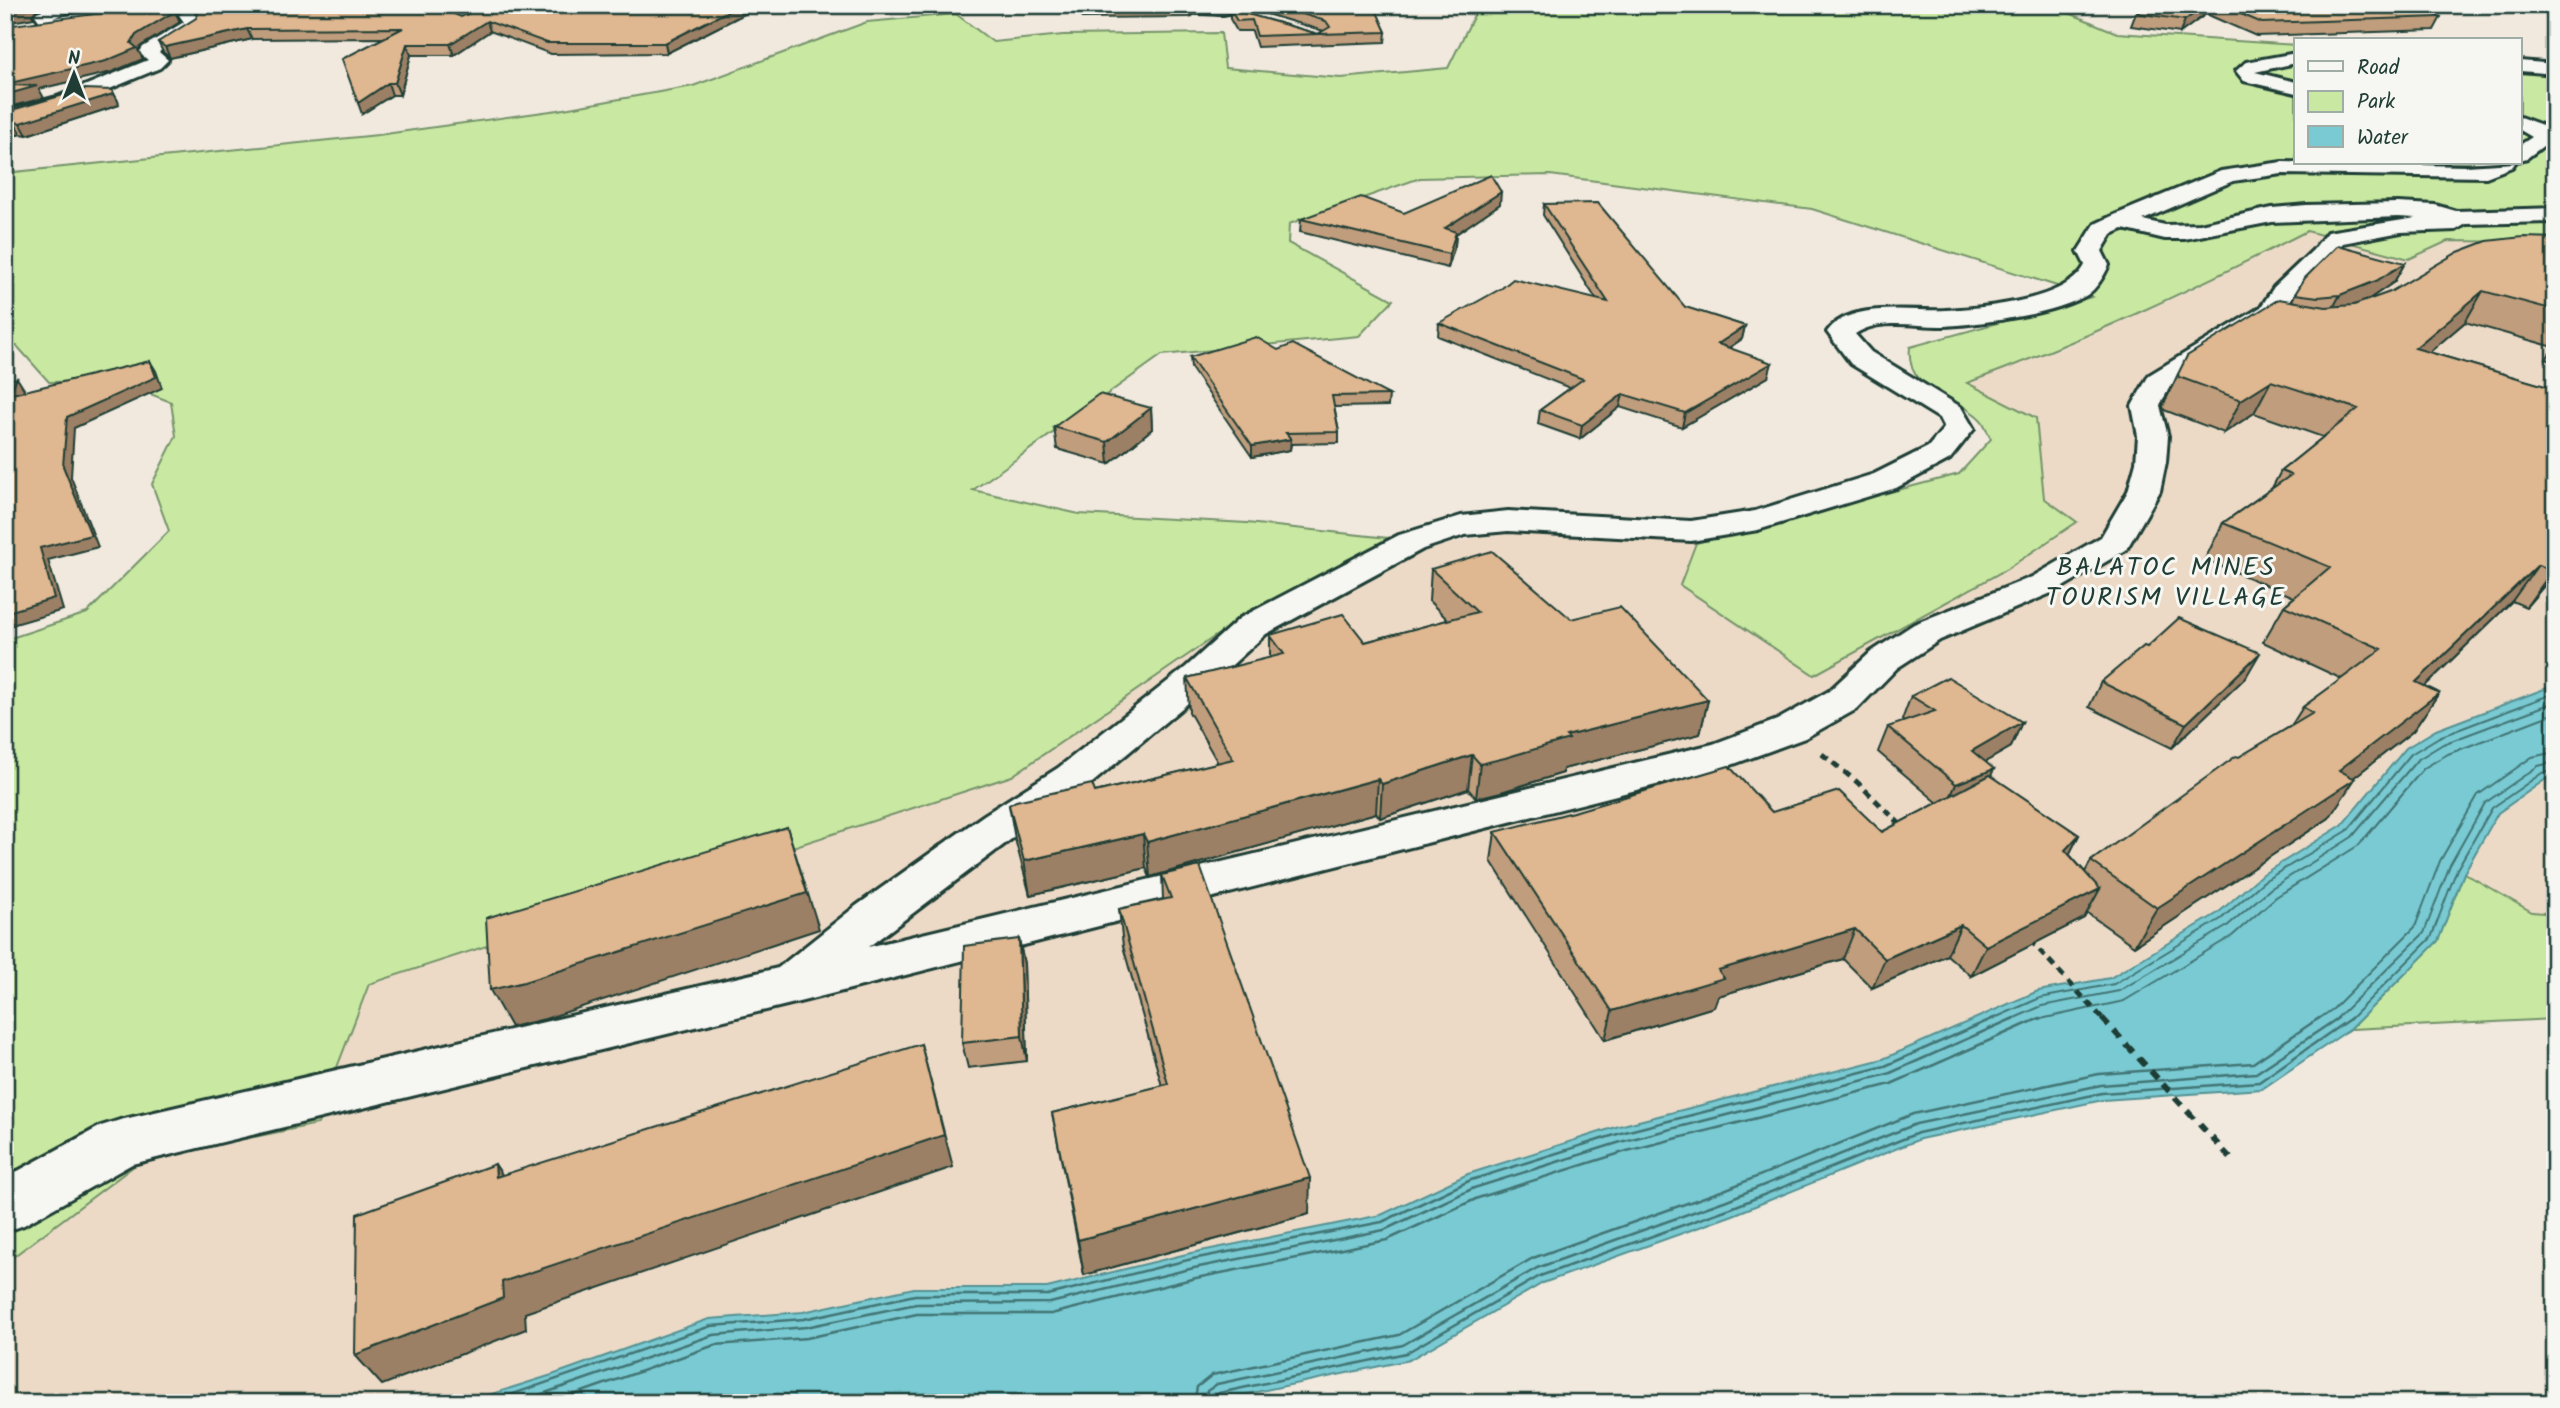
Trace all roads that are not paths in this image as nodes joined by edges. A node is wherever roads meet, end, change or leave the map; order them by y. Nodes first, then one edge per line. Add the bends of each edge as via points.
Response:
1 (76, 5) edge
2 (451, 5) edge
3 (1128, 5) edge
4 (1253, 12) edge
5 (117, 14) edge
6 (188, 15) dead end
7 (466, 20) edge
8 (50, 23) junction
9 (27, 26) edge
10 (2294, 58) edge
11 (2522, 66) edge
12 (2555, 69) edge
13 (2294, 88) edge
14 (5, 117) edge
15 (2522, 124) edge
16 (2522, 153) edge
17 (2503, 164) edge
18 (2555, 215) edge
19 (2455, 218) junction
20 (2120, 220) junction
21 (792, 984) junction
22 (5, 1207) edge

1 - 8 street via 44,13
2 - 7 street via 449,12
3 - 4 street
5 - 8 street
6 - 14 street via 193,23 149,51 159,60 154,64 64,101
8 - 9 street
10 - 13 street via 2245,71 2250,77
11 - 12 street
15 - 16 street via 2545,137
17 - 20 street via 2466,172 2282,168 2228,175
18 - 19 street
19 - 20 street via 2398,210 2306,212 2184,232 2165,232
19 - 21 street via 2456,223 2448,225 2401,225 2334,237 2283,292 2271,312 2277,323 2159,381 2147,406 2153,436 2144,491 2114,544 2044,584 1927,632 1884,660 1843,700 1791,729 1723,755
20 - 21 street via 2103,229 2090,251 2097,265 2091,279 2076,291 2007,309 1852,322 1840,332 1861,358 1951,413 1959,429 1939,453 1885,481 1745,522 1690,531 1508,521 1461,526 1411,542 1253,626 1072,778 872,918
21 - 22 street via 120,1143

